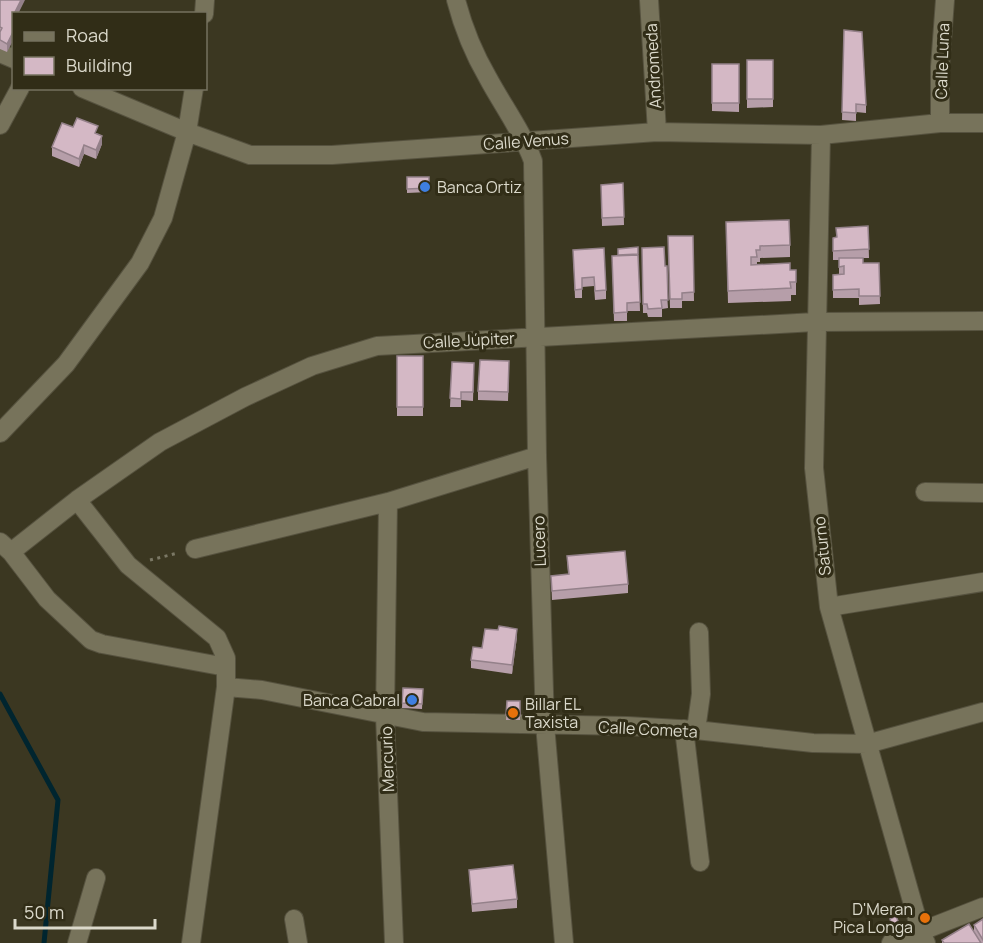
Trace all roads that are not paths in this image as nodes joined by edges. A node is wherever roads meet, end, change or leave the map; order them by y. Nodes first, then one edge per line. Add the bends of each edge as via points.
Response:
1 (456, 0) edge
2 (649, 0) edge
3 (945, 0) edge
4 (19, 90) edge
5 (87, 90) edge
6 (194, 90) edge
7 (940, 123) junction
8 (983, 123) edge
9 (0, 125) edge
10 (187, 132) junction
11 (657, 132) junction
12 (821, 135) junction
13 (525, 140) junction
14 (983, 321) edge
15 (815, 322) junction
16 (535, 336) junction
17 (0, 433) edge
18 (537, 456) junction
19 (925, 492) dead end
20 (983, 493) edge
21 (77, 500) junction
22 (388, 502) junction
23 (5, 547) edge
24 (195, 549) road end
25 (983, 582) edge
26 (829, 608) junction
27 (699, 632) dead end
28 (226, 667) junction
29 (226, 687) junction
30 (983, 712) edge
31 (385, 716) junction
32 (545, 725) junction
33 (690, 730) junction
34 (867, 744) junction
35 (700, 862) dead end
36 (96, 878) dead end
37 (983, 907) edge
38 (294, 920) dead end
39 (924, 938) edge
40 (77, 943) edge
41 (191, 943) edge
42 (298, 943) edge
43 (394, 943) edge
44 (564, 943) edge
45 (891, 943) edge

1 - 13 street, Lucero via 465,32 487,77
2 - 11 street, Andromeda
3 - 7 street, Calle Luna
4 - 9 street
5 - 10 street, Calle Venus
6 - 10 street
7 - 8 street, Calle Venus
7 - 12 street, Calle Venus
10 - 13 street, Calle Venus via 250,155 332,155
10 - 17 street via 163,218 140,263 66,364
11 - 12 street, Calle Venus
11 - 13 street, Calle Venus
12 - 15 street, Saturno
13 - 16 street, Lucero via 533,161
14 - 15 street, Calle Júpiter
15 - 16 street, Calle Júpiter
15 - 26 street, Saturno via 814,468
16 - 18 street, Lucero
16 - 21 street, Calle Júpiter via 377,346 312,366 160,442
18 - 22 street
18 - 32 street, Lucero
19 - 20 street
21 - 23 street, Calle Júpiter
21 - 28 street via 128,565 217,638
22 - 24 street
22 - 31 street, Mercurio
23 - 28 street via 47,599 92,640
25 - 26 street
26 - 34 street, Saturno
27 - 33 street via 701,694
28 - 29 street
29 - 31 street, Calle Cometa via 262,690
29 - 41 street
30 - 34 street, Calle Cometa
31 - 32 street, Calle Cometa via 423,722
31 - 43 street, Mercurio
32 - 33 street, Calle Cometa
32 - 44 street, Lucero
33 - 34 street, Calle Cometa via 813,743
33 - 35 street
34 - 39 street, Saturno
36 - 40 street
37 - 39 street
38 - 42 street
39 - 45 street

